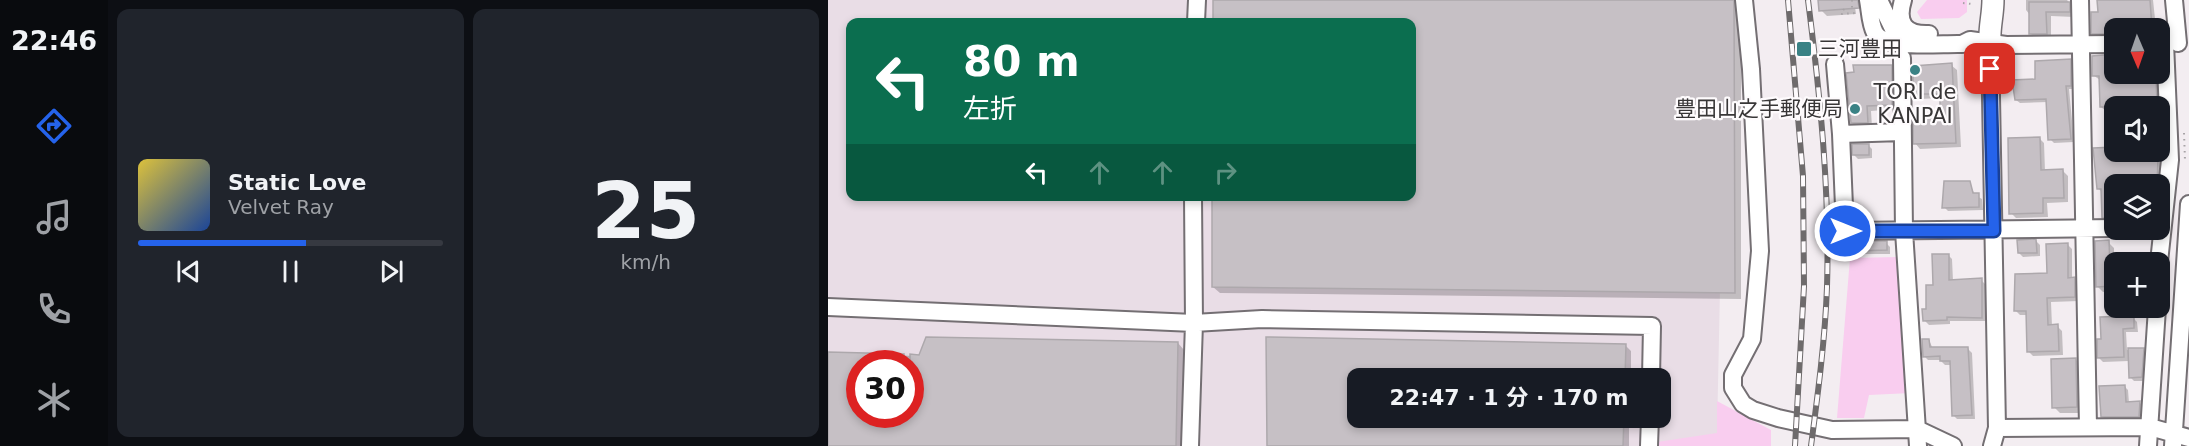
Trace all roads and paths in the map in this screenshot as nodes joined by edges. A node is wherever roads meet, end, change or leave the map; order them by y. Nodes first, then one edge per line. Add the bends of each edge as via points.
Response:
1 (1197, 0) edge
2 (1744, 0) edge
3 (1852, 0) edge
4 (1880, 0) edge
5 (1903, 0) edge
6 (1993, 0) edge
7 (2080, 0) edge
8 (2174, 0) edge
9 (1972, 2) edge
10 (1863, 6) edge
11 (1844, 9) dead end
12 (1852, 10) dead end
13 (1196, 18) edge
14 (1989, 39) junction
15 (2173, 43) edge
16 (2080, 44) junction
17 (2104, 44) edge
18 (1906, 51) junction
19 (1835, 64) dead end
20 (1902, 132) junction
21 (1841, 134) junction
22 (2167, 174) edge
23 (1193, 201) edge
24 (2189, 204) edge
25 (2104, 228) edge
26 (2084, 229) junction
27 (2170, 230) edge
28 (1904, 231) junction
29 (1994, 231) junction
30 (2187, 236) edge
31 (828, 307) edge
32 (2156, 318) edge
33 (1194, 322) junction
34 (2185, 339) edge
35 (1651, 368) edge
36 (2088, 427) junction
37 (2150, 427) junction
38 (1650, 428) edge
39 (1997, 428) junction
40 (1831, 438) edge
41 (1917, 438) edge
42 (2179, 439) edge
43 (1190, 446) edge
44 (1649, 446) edge
45 (1953, 446) edge
46 (1992, 446) edge
47 (2148, 446) edge

1 - 13 street
2 - 40 street via 1760,251 1752,339 1733,375 1733,388 1743,404 1753,410
3 - 12 path
4 - 18 street
5 - 14 street via 1901,22 1911,33 1965,33
6 - 14 main road
7 - 16 street
8 - 15 street
9 - 14 main road
10 - 11 path via 1842,14
10 - 18 street via 1880,39
14 - 16 street
14 - 18 street
14 - 29 street
15 - 22 street
16 - 17 street
16 - 26 street
18 - 20 street
19 - 21 street
20 - 21 street
20 - 28 street
21 - 28 street via 1845,231
23 - 33 street
24 - 30 street
25 - 26 street
26 - 29 street
26 - 36 street
27 - 30 street
28 - 29 street
28 - 41 street
29 - 39 street
30 - 34 street
31 - 33 street
32 - 37 street
33 - 35 street via 1262,319 1652,326
33 - 43 street
34 - 42 street
36 - 37 street
36 - 39 street
37 - 42 street
37 - 47 street
38 - 44 street
39 - 46 street
40 - 41 street
41 - 45 street

